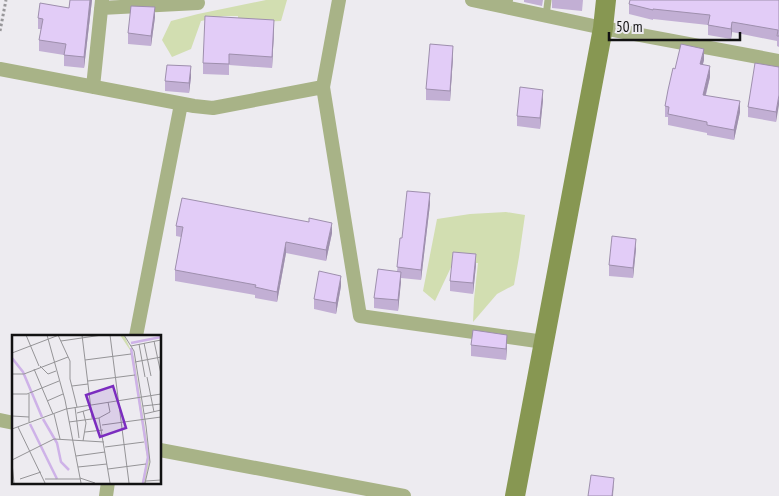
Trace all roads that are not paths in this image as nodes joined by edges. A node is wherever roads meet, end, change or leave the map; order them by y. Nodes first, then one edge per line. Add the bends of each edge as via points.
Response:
1 (339, 0) edge
2 (472, 0) edge
3 (548, 0) edge
4 (606, 0) edge
5 (198, 3) dead end
6 (101, 4) edge
7 (505, 4) edge
8 (546, 16) junction
9 (603, 28) junction
10 (779, 61) edge
11 (0, 69) edge
12 (93, 87) junction
13 (323, 87) junction
14 (181, 104) junction
15 (136, 335) edge
16 (544, 342) junction
17 (161, 450) edge
18 (404, 496) edge
19 (515, 496) edge

1 - 13 street
2 - 7 street
3 - 8 lane
4 - 9 street
5 - 6 street
6 - 12 street
7 - 8 street
8 - 9 street
9 - 10 street
9 - 16 street
11 - 12 street
12 - 14 street
13 - 14 street via 213,108
13 - 16 street via 360,316
14 - 15 street
16 - 19 street
17 - 18 street

